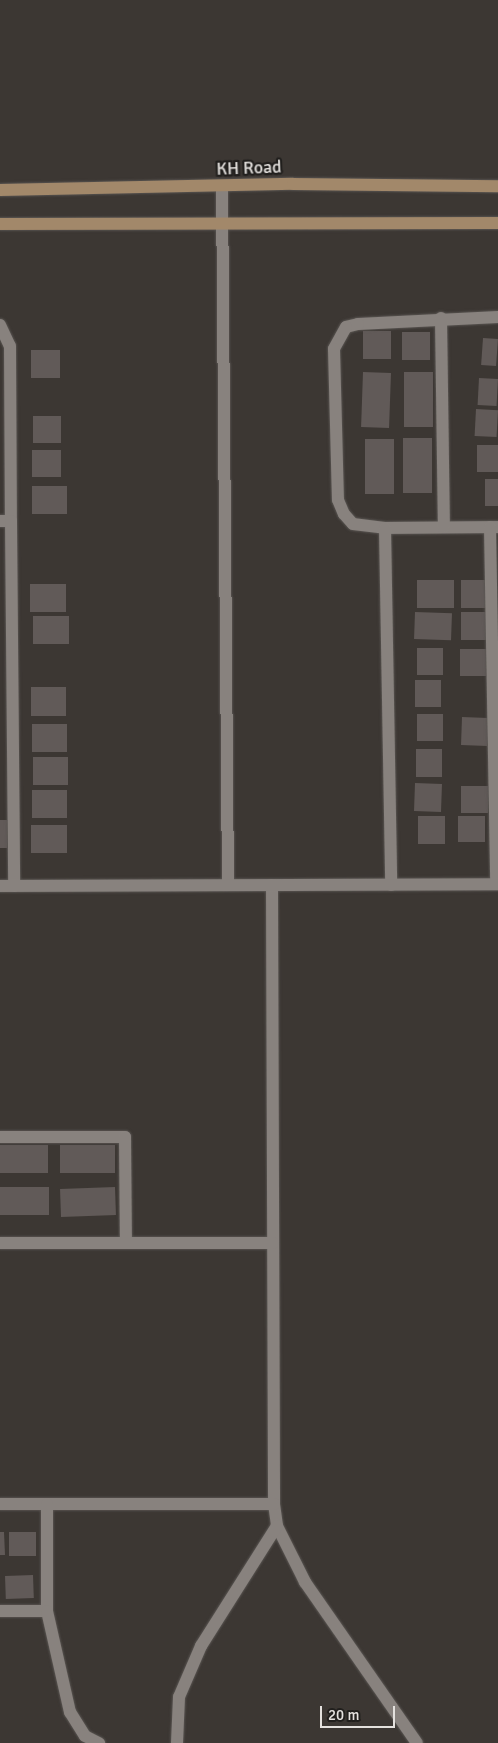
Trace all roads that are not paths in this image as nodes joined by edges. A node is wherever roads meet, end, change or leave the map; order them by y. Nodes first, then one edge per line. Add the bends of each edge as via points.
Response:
1 (222, 186) junction
2 (498, 186) edge
3 (0, 190) edge
4 (220, 222) junction
5 (498, 223) edge
6 (0, 224) edge
7 (498, 317) edge
8 (441, 318) junction
9 (0, 324) edge
10 (5, 522) edge
11 (494, 527) edge
12 (385, 528) junction
13 (444, 528) junction
14 (6, 629) edge
15 (495, 650) edge
16 (496, 752) edge
17 (497, 884) edge
18 (228, 885) junction
19 (272, 885) junction
20 (391, 885) junction
21 (0, 886) edge
22 (14, 886) junction
23 (0, 1137) edge
24 (0, 1242) edge
25 (126, 1243) junction
26 (273, 1243) junction
27 (0, 1504) edge
28 (46, 1504) junction
29 (274, 1504) junction
30 (277, 1526) junction
31 (0, 1611) edge
32 (48, 1611) junction
33 (99, 1743) edge
34 (177, 1743) edge
35 (417, 1743) edge

1 - 2 main road, KH Road
1 - 3 main road, KH Road
1 - 4 street
4 - 5 main road
4 - 6 main road
4 - 18 street
7 - 8 street
8 - 12 street via 346,327 334,349 338,500 344,514 354,524
8 - 13 street
9 - 10 street via 10,346
10 - 14 street
11 - 13 street
11 - 15 street
12 - 13 street
12 - 20 street
14 - 22 street
15 - 16 street
16 - 17 street
17 - 20 street
18 - 19 street
18 - 22 street
19 - 20 street
19 - 26 street
21 - 22 street
23 - 25 street via 125,1137
24 - 25 street
25 - 26 street
26 - 29 street
27 - 28 street
28 - 29 street
28 - 32 street
29 - 30 street
30 - 34 street via 201,1646 179,1697
30 - 35 street via 305,1582
31 - 32 street
32 - 33 street via 70,1712 85,1736

